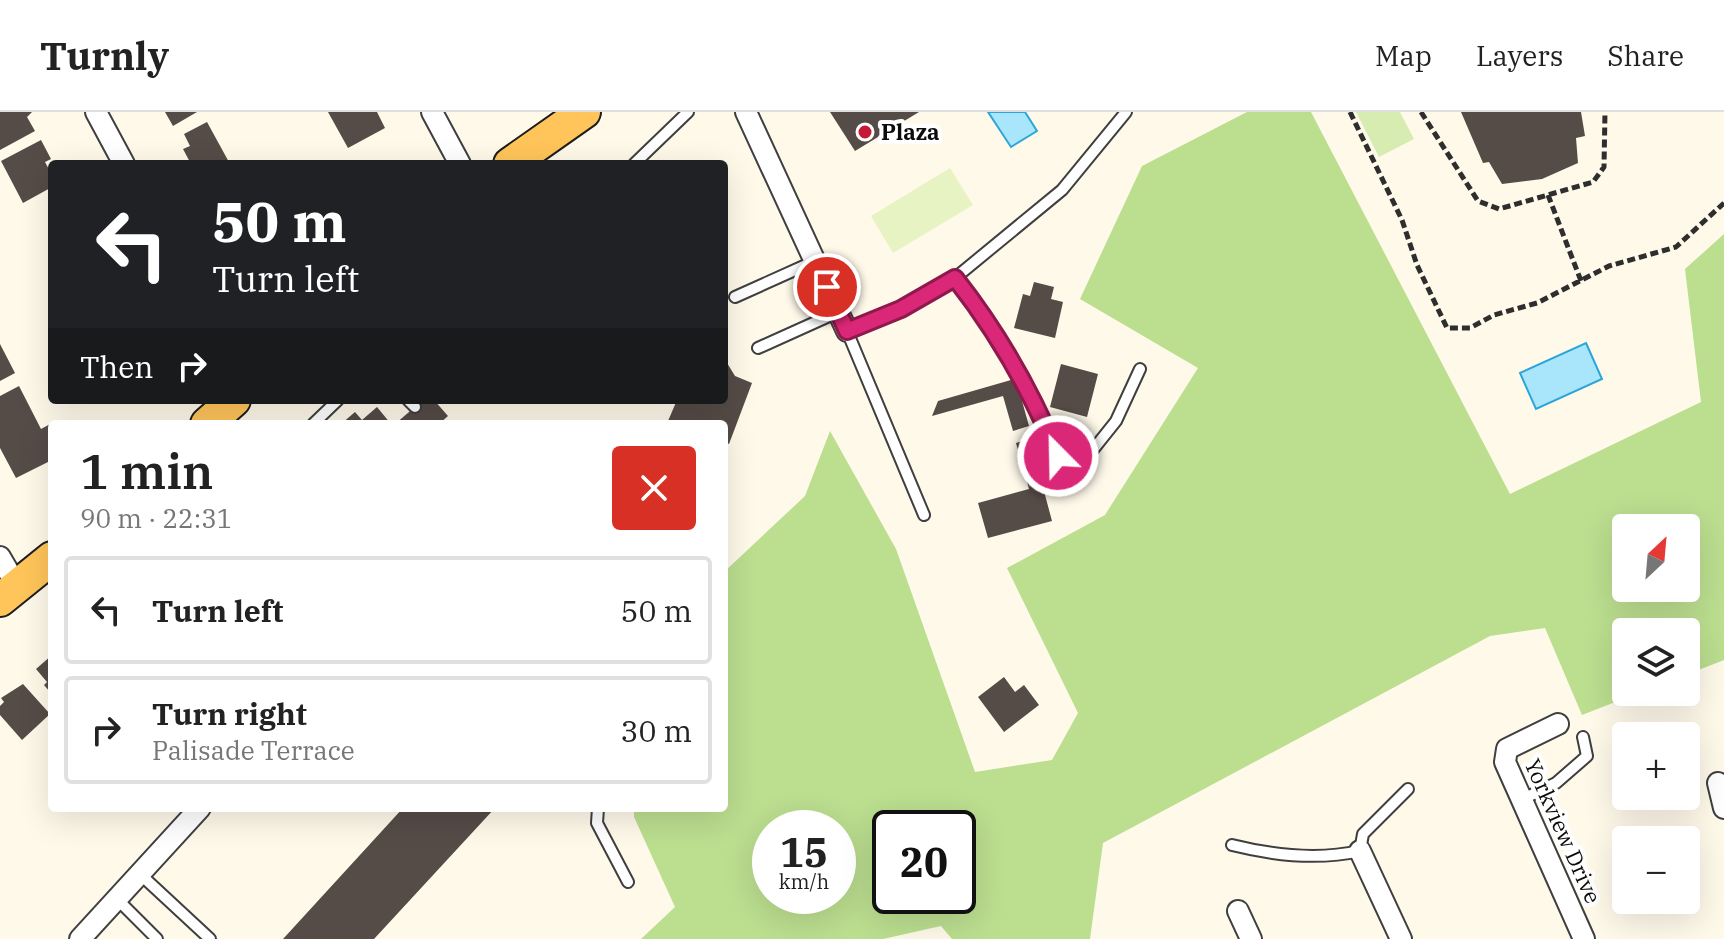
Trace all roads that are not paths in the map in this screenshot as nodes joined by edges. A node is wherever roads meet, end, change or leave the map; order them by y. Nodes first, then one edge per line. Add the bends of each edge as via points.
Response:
1 (96, 112) edge
2 (432, 112) edge
3 (584, 112) edge
4 (688, 112) edge
5 (746, 112) edge
6 (1126, 112) edge
7 (122, 160) edge
8 (458, 160) edge
9 (516, 160) edge
10 (638, 160) edge
11 (815, 261) junction
12 (955, 278) junction
13 (735, 297) dead end
14 (838, 312) junction
15 (847, 331) junction
16 (758, 348) dead end
17 (1140, 369) dead end
18 (230, 404) edge
19 (334, 404) edge
20 (212, 420) edge
21 (317, 420) edge
22 (924, 515) dead end
23 (0, 557) edge
24 (48, 561) edge
25 (9, 594) edge
26 (1558, 724) dead end
27 (1583, 737) dead end
28 (1718, 783) dead end
29 (1408, 789) dead end
30 (1521, 800) junction
31 (1724, 808) edge
32 (196, 812) edge
33 (598, 812) edge
34 (1232, 845) dead end
35 (1360, 851) junction
36 (140, 874) junction
37 (628, 882) dead end
38 (117, 899) junction
39 (1238, 911) dead end
40 (80, 939) edge
41 (157, 939) edge
42 (210, 939) edge
43 (1251, 939) edge
44 (1401, 939) edge
45 (1584, 939) edge

1 - 7 street
2 - 8 street
3 - 9 main road
4 - 10 lane
5 - 11 street
6 - 12 lane via 1062,190
11 - 13 lane
11 - 14 street
12 - 15 lane via 901,309
12 - 17 lane via 1026,383 1068,481 1116,421
14 - 15 street
14 - 16 lane
15 - 22 lane
18 - 20 main road
19 - 21 lane
23 - 25 street
24 - 25 main road
26 - 30 street, Yorkview Drive via 1507,749 1505,762
27 - 30 lane via 1587,756 1577,767
28 - 31 street
29 - 35 lane via 1363,834
30 - 45 street, Yorkview Drive
32 - 36 street
33 - 37 lane via 597,823
34 - 35 lane via 1308,855
35 - 44 street
36 - 38 street
36 - 42 lane
38 - 40 street
38 - 41 lane
39 - 43 street

